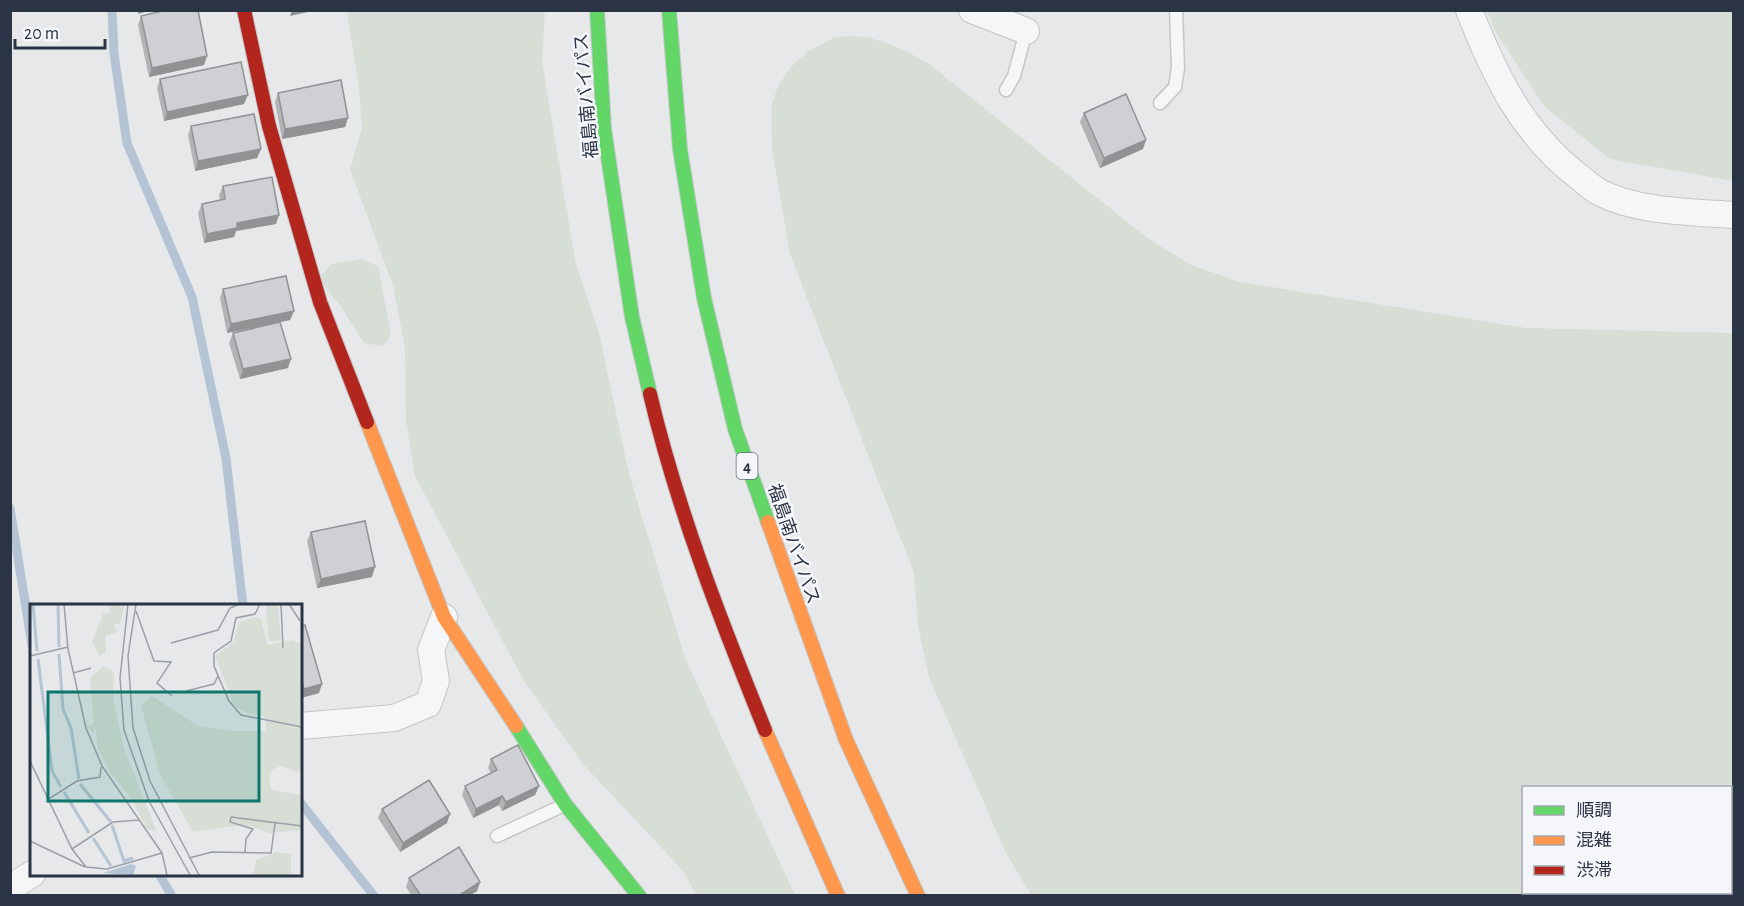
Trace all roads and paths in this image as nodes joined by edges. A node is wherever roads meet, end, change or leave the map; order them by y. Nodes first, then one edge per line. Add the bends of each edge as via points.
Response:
1 (244, 10) edge
2 (597, 10) edge
3 (669, 10) edge
4 (972, 10) edge
5 (1176, 10) edge
6 (1469, 10) edge
7 (1026, 31) joint
8 (1006, 90) dead end
9 (1160, 103) dead end
10 (1734, 215) edge
11 (444, 617) junction
12 (302, 726) edge
13 (565, 804) junction
14 (497, 836) dead end
15 (30, 875) edge
16 (10, 888) edge
17 (639, 896) edge
18 (838, 896) edge
19 (918, 896) edge

1 - 11 main road via 269,126 320,302
2 - 18 main road, 福島南バイパス via 604,129 632,317 659,433 722,621 781,769
3 - 19 main road, 福島南バイパス / 4 via 680,149 704,298 735,429 846,740
4 - 7 street
5 - 9 lane via 1175,87
6 - 10 street via 1496,76 1526,125 1565,166 1599,192 1653,209
7 - 8 lane via 1014,76
11 - 12 street via 431,650 436,681 428,704 394,718
11 - 13 main road
13 - 14 lane
13 - 17 main road
15 - 16 street

